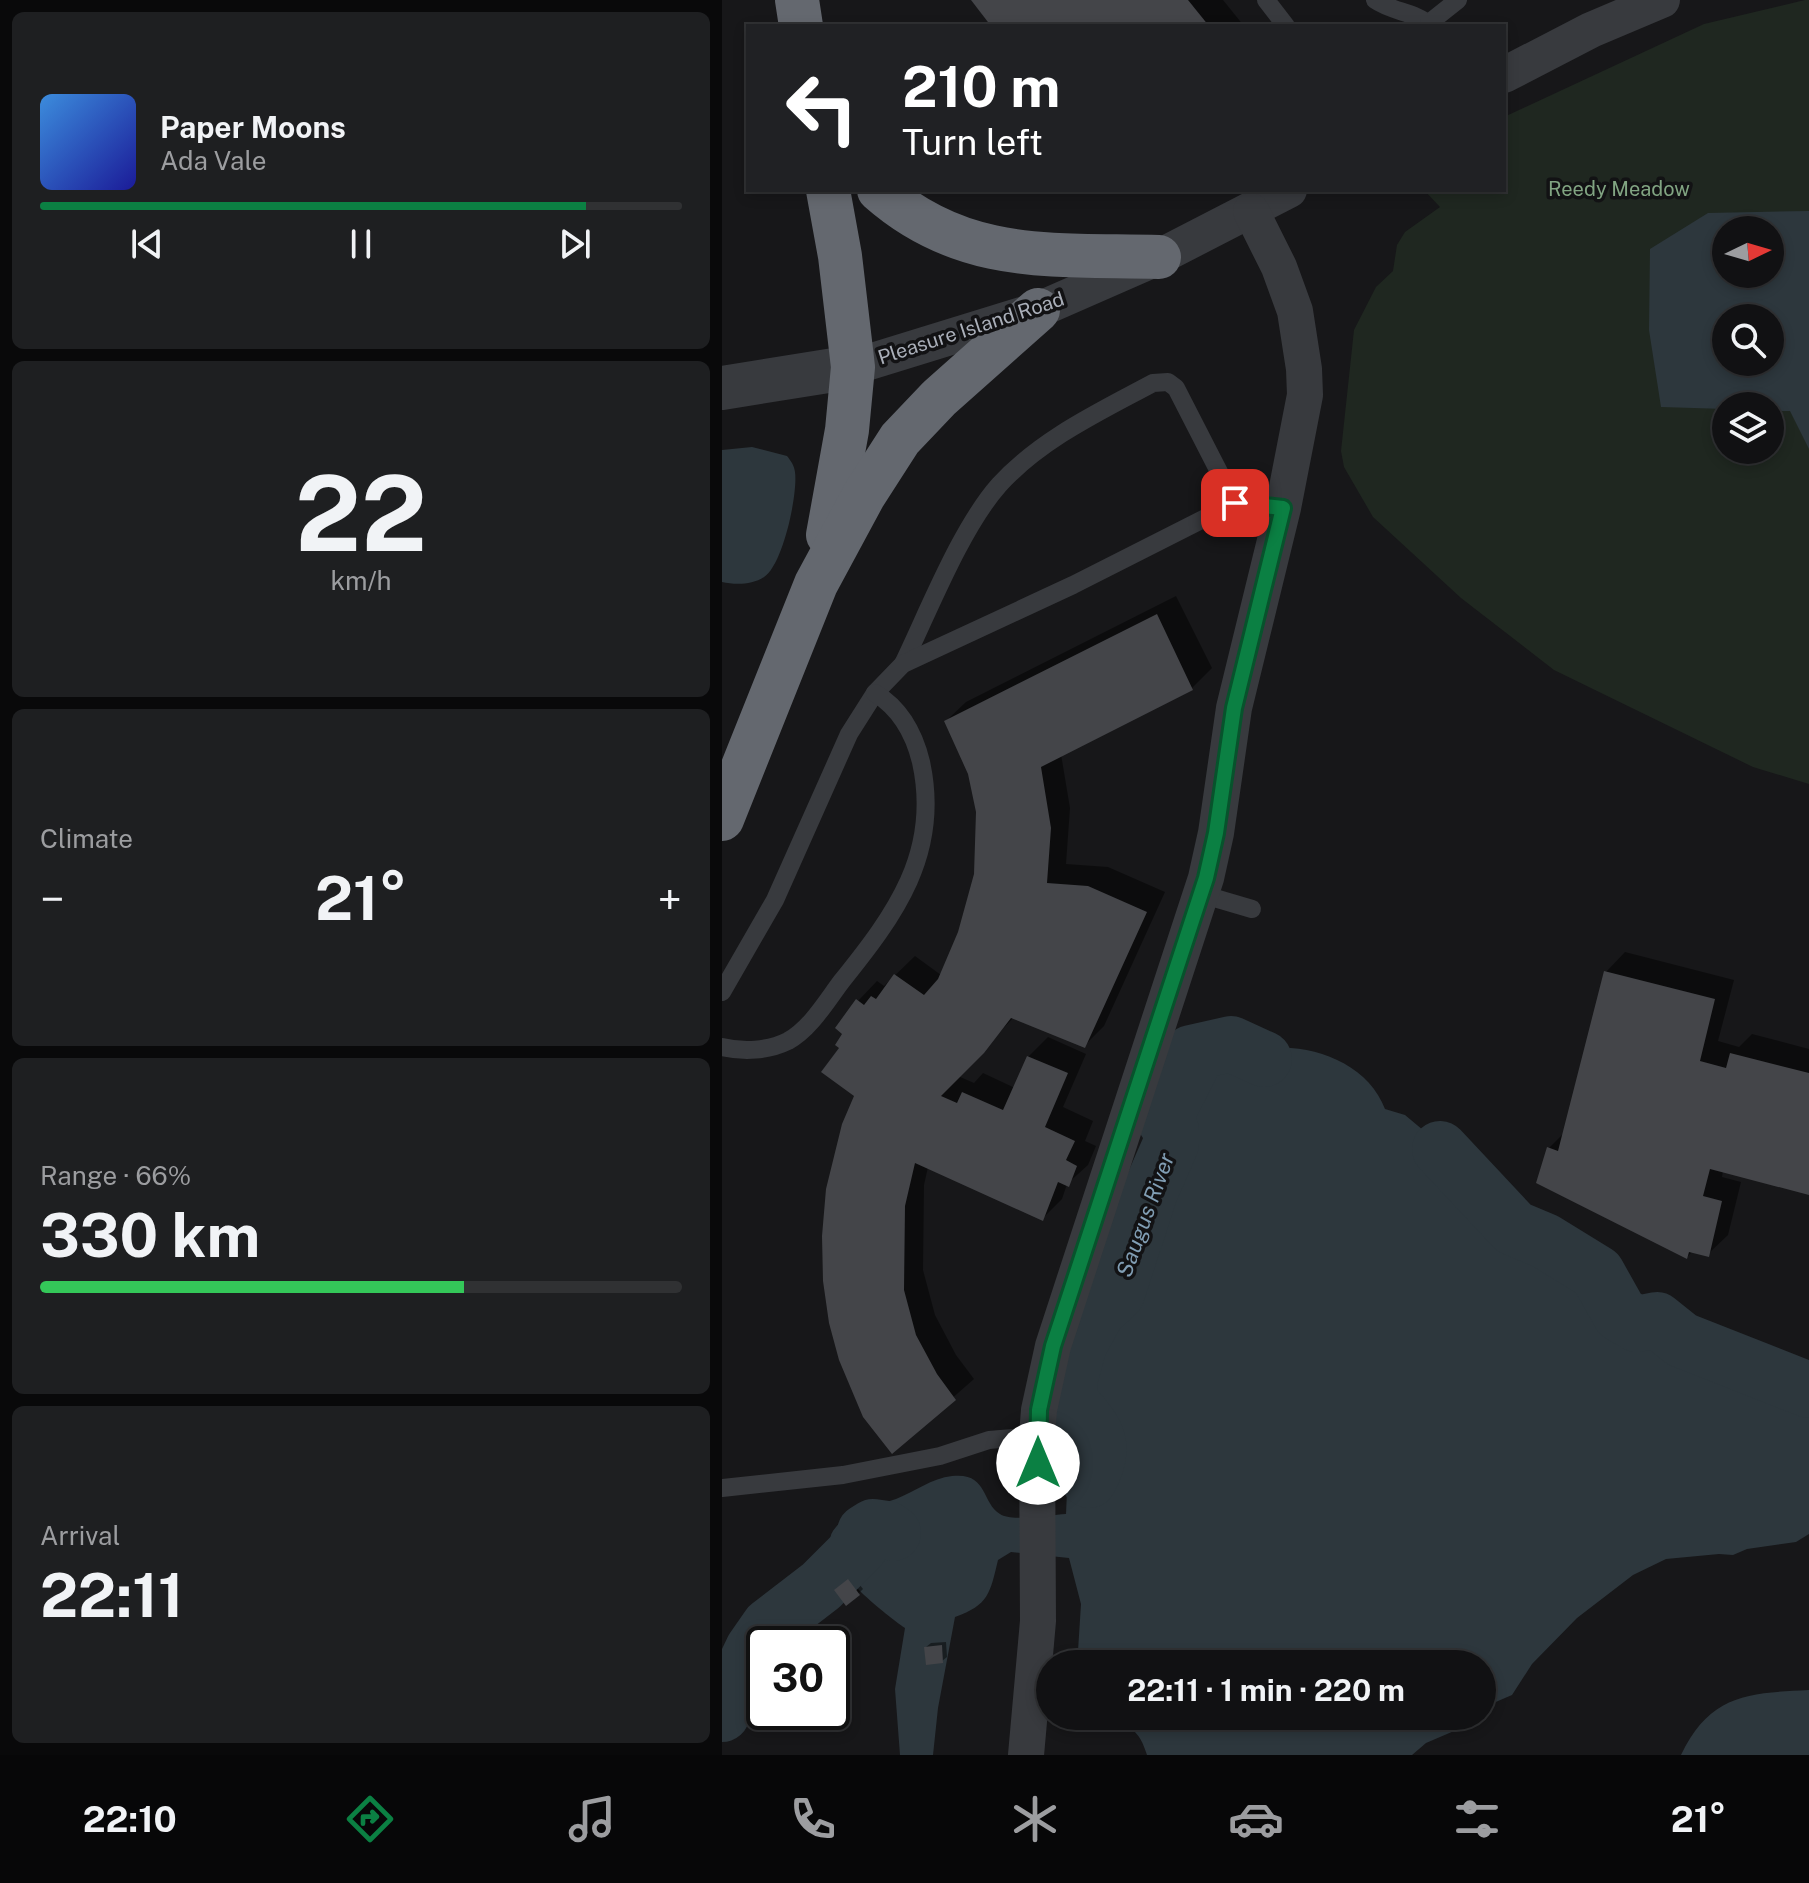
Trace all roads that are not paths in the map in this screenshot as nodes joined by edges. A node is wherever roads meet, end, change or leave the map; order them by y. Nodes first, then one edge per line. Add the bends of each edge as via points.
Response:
1 (797, 0) edge
2 (1266, 0) edge
3 (1375, 0) edge
4 (1458, 0) edge
5 (1654, 1) edge
6 (1609, 10) edge
7 (801, 24) edge
8 (1284, 24) edge
9 (1430, 24) edge
10 (1506, 74) edge
11 (828, 192) edge
12 (881, 192) edge
13 (1285, 192) edge
14 (1251, 211) junction
15 (1159, 257) junction
16 (1038, 310) junction
17 (853, 367) junction
18 (722, 388) edge
19 (1235, 503) junction
20 (1283, 508) junction
21 (816, 584) junction
22 (903, 664) junction
23 (875, 693) junction
24 (722, 819) edge
25 (1201, 894) junction
26 (1252, 909) dead end
27 (722, 992) edge
28 (722, 1047) edge
29 (1037, 1436) junction
30 (722, 1488) edge
31 (1026, 1755) edge

1 - 7 highway
2 - 8 lane
3 - 9 lane
4 - 9 lane
5 - 6 street
6 - 10 street
11 - 17 highway
12 - 15 highway via 934,230 982,245 1037,253
13 - 14 street, Pleasure Island Road
14 - 15 street, Pleasure Island Road
14 - 20 street via 1287,286 1304,369 1301,424
15 - 16 street, Pleasure Island Road
16 - 17 street, Pleasure Island Road
16 - 21 highway via 900,439
17 - 18 street, Pleasure Island Road
17 - 21 highway via 847,430
19 - 20 lane
19 - 22 lane
19 - 22 lane via 1176,388 1168,382 1153,383 1054,439 998,486 979,511
20 - 25 street via 1234,708 1216,833
21 - 24 highway
22 - 23 lane
23 - 27 lane via 849,734 775,900
23 - 28 lane via 897,709 920,759 926,815 916,867 861,958 797,1034 761,1049
25 - 26 lane
25 - 29 street via 1053,1346
29 - 30 lane via 989,1440 940,1456 843,1475
29 - 31 street via 1038,1621

